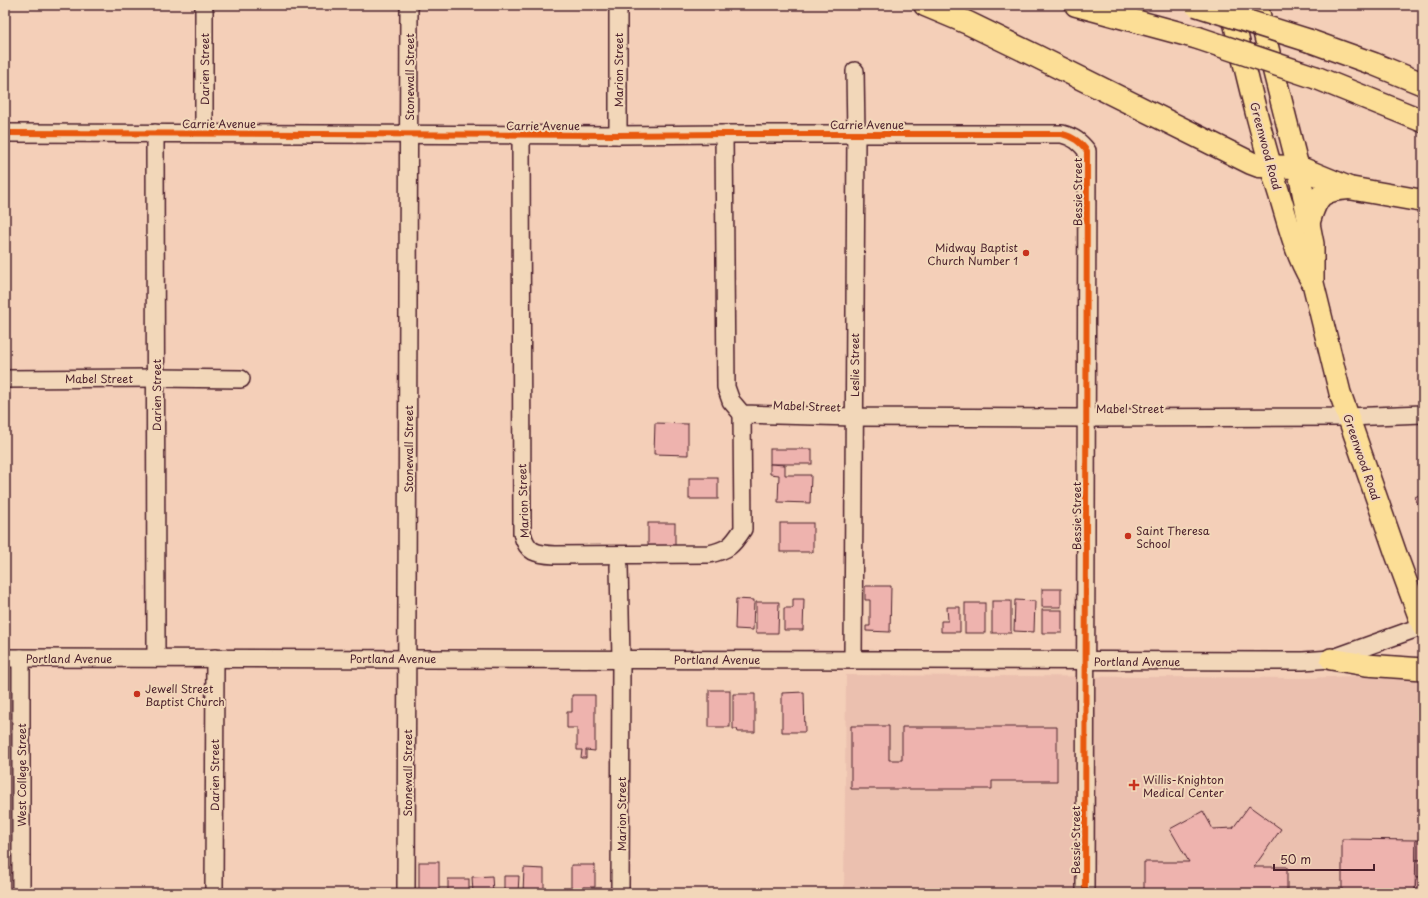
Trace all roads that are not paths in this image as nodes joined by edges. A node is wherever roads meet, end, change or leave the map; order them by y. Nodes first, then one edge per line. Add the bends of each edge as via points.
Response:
1 (204, 5) edge
2 (409, 5) edge
3 (618, 5) edge
4 (925, 5) edge
5 (1076, 5) edge
6 (1196, 5) edge
7 (1230, 5) edge
8 (1257, 5) edge
9 (855, 71) dead end
10 (1423, 84) edge
11 (1423, 121) edge
12 (5, 133) edge
13 (155, 133) junction
14 (204, 133) junction
15 (409, 134) junction
16 (724, 134) junction
17 (856, 134) junction
18 (521, 135) junction
19 (618, 135) junction
20 (1080, 142) joint
21 (1270, 166) junction
22 (1298, 167) junction
23 (1349, 188) junction
24 (1423, 201) edge
25 (1309, 221) junction
26 (1313, 283) junction
27 (156, 378) junction
28 (5, 379) edge
29 (241, 379) dead end
30 (742, 414) junction
31 (1423, 414) edge
32 (854, 417) junction
33 (1348, 417) junction
34 (1087, 418) junction
35 (619, 566) dead end
36 (1423, 626) edge
37 (13, 658) edge
38 (156, 658) junction
39 (215, 658) junction
40 (407, 658) junction
41 (621, 659) junction
42 (1331, 659) junction
43 (853, 660) junction
44 (1086, 661) junction
45 (1423, 668) edge
46 (21, 893) edge
47 (214, 893) edge
48 (406, 893) edge
49 (620, 893) edge
50 (1085, 893) edge

1 - 14 street, Darien Street
2 - 15 street, Stonewall Street
3 - 19 street, Marion Street
4 - 21 highway via 968,23 1251,163
5 - 11 highway, bridge via 1198,38 1317,78
6 - 10 highway, bridge via 1310,41
7 - 21 main road, Greenwood Road
8 - 22 main road, Greenwood Road
9 - 17 street, Leslie Street
12 - 13 street, Carrie Avenue
13 - 14 street, Carrie Avenue
13 - 27 street, Darien Street
14 - 15 street, Carrie Avenue
15 - 18 street, Carrie Avenue
15 - 40 street, Stonewall Street
16 - 17 street, Carrie Avenue
16 - 19 street, Carrie Avenue
16 - 30 street via 726,387 731,401
17 - 20 street, Carrie Avenue via 1062,134
17 - 32 street, Leslie Street
18 - 19 street, Carrie Avenue
18 - 30 street, Marion Street via 522,533 525,543 531,550 540,554 555,555 709,554 723,551 735,542 743,529
20 - 34 street, Bessie Street via 1087,151
21 - 22 highway
21 - 26 main road, Greenwood Road via 1298,253
22 - 23 highway
22 - 25 main road, Greenwood Road
23 - 24 highway
23 - 25 highway via 1327,191 1317,200
25 - 26 main road, Greenwood Road via 1313,244
26 - 33 main road, Greenwood Road
27 - 28 street, Mabel Street
27 - 29 street, Mabel Street
27 - 38 street, Darien Street
30 - 32 street, Mabel Street
31 - 33 street, Mabel Street
32 - 34 street, Mabel Street
32 - 43 street, Leslie Street
33 - 34 street, Mabel Street
33 - 36 main road, Greenwood Road
34 - 44 street, Bessie Street
35 - 41 street, Marion Street
36 - 42 street, Portland Avenue
37 - 38 street, Portland Avenue
37 - 46 street, West College Street
38 - 39 street, Portland Avenue
39 - 40 street, Portland Avenue
39 - 47 street, Darien Street
40 - 41 street, Portland Avenue
40 - 48 street, Stonewall Street
41 - 43 street, Portland Avenue
41 - 49 street, Marion Street
42 - 44 street, Portland Avenue
42 - 45 main road via 1366,665
43 - 44 street, Portland Avenue
44 - 50 street, Bessie Street

